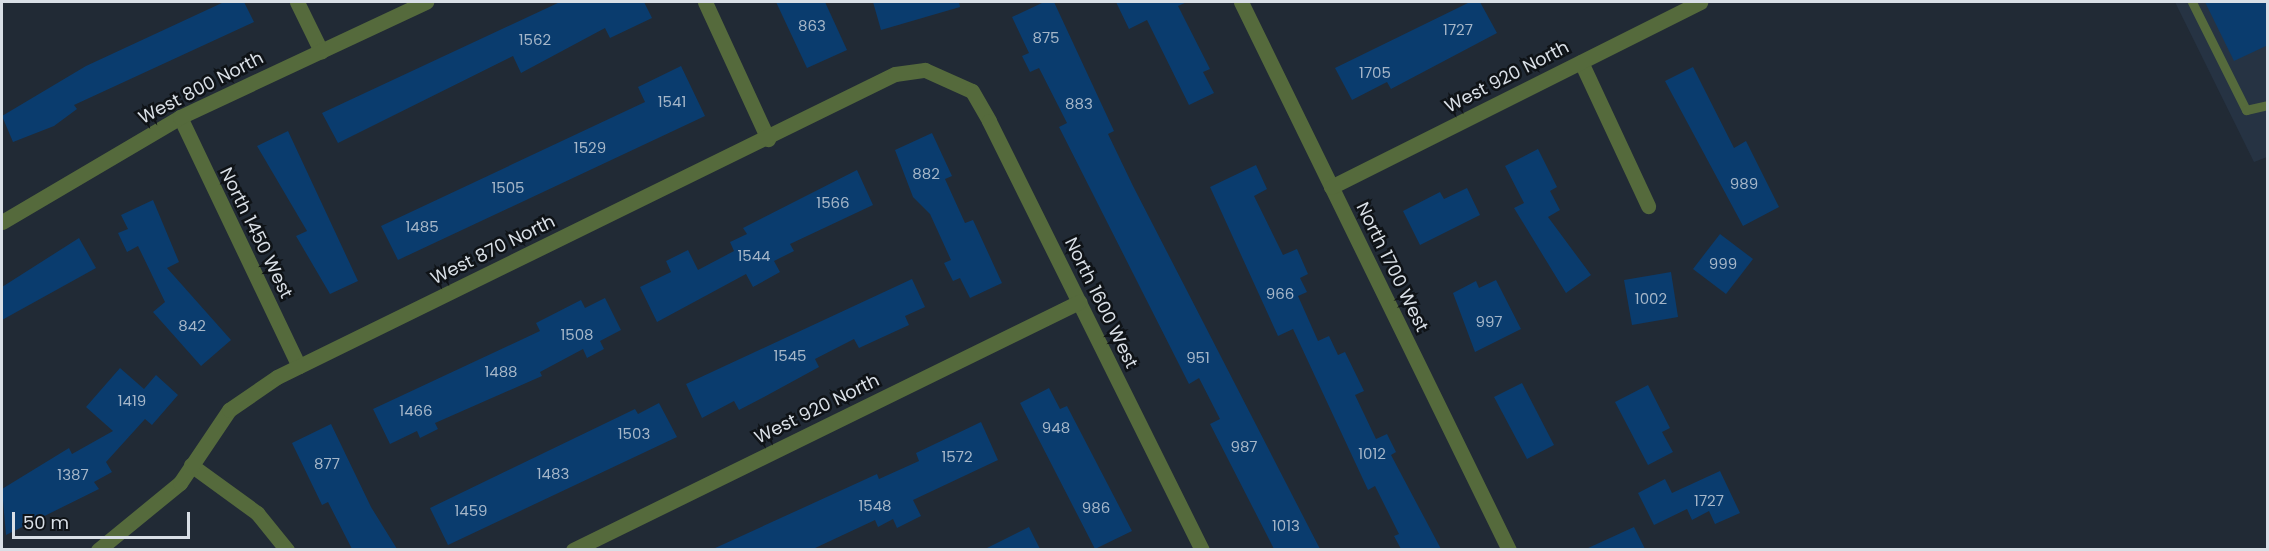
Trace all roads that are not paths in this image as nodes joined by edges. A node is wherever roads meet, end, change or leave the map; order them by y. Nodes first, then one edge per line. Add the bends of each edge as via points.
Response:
1 (297, 2) edge
2 (426, 2) edge
3 (705, 2) edge
4 (1241, 2) edge
5 (1700, 2) edge
6 (2192, 2) edge
7 (321, 51) junction
8 (1581, 62) junction
9 (956, 82) joint
10 (2268, 105) edge
11 (180, 117) junction
12 (768, 139) junction
13 (1331, 187) junction
14 (1648, 206) dead end
15 (2, 222) edge
16 (1079, 302) junction
17 (299, 366) junction
18 (191, 465) junction
19 (98, 549) edge
20 (287, 549) edge
21 (573, 549) edge
22 (1202, 549) edge
23 (1509, 549) edge

1 - 7 street
2 - 7 street, West 800 North
3 - 12 street
4 - 13 street, North 1700 West
5 - 8 street, West 920 North
6 - 10 lane via 2246,110
7 - 11 street, West 800 North
8 - 13 street, West 920 North
8 - 14 street
9 - 12 street, West 870 North via 926,70 895,74
9 - 16 street, North 1600 West via 972,91 989,121
11 - 15 street, West 800 North
11 - 17 street, North 1450 West
12 - 17 street, West 870 North
13 - 23 street, North 1700 West
16 - 21 street, West 920 North
16 - 22 street, North 1600 West
17 - 18 street, West 870 North via 229,410
18 - 19 street, West 870 North via 151,510
18 - 20 street via 257,513

